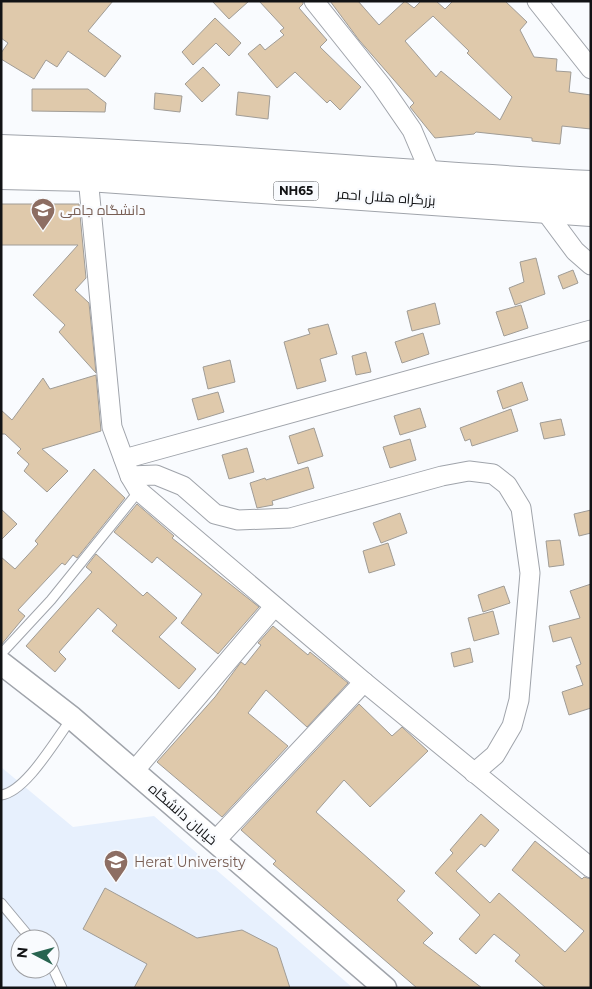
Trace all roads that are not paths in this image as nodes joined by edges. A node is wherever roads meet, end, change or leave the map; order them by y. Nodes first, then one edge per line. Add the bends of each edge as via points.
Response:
1 (314, 1) edge
2 (537, 1) edge
3 (591, 69) edge
4 (1, 149) edge
5 (1, 175) edge
6 (88, 177) junction
7 (432, 177) junction
8 (591, 185) edge
9 (543, 208) junction
10 (591, 212) edge
11 (591, 265) edge
12 (591, 330) edge
13 (131, 475) junction
14 (274, 607) junction
15 (1, 654) edge
16 (1, 663) edge
17 (364, 682) junction
18 (72, 718) junction
19 (134, 771) junction
20 (474, 773) junction
21 (1, 795) edge
22 (215, 841) junction
23 (591, 868) edge
24 (1, 903) edge
25 (23, 929) edge
26 (385, 988) edge

1 - 7 street via 381,85 412,130
2 - 3 street
4 - 7 highway, بزرگراه هلال احمر / NH65 via 109,152
5 - 6 highway, بزرگراه هلال احمر / NH65
6 - 9 highway, بزرگراه هلال احمر / NH65
6 - 13 street via 112,427
7 - 8 highway, بزرگراه هلال احمر / NH65
9 - 10 highway, بزرگراه هلال احمر / NH65
9 - 11 street via 575,251
12 - 13 street
13 - 14 street
13 - 15 lane via 51,600
13 - 20 street via 156,475 183,486 215,514 238,520 290,518 469,471 493,474 507,485 520,508 530,573 519,700 512,726 504,740 494,755
14 - 17 street
14 - 19 street
16 - 18 street, خیابان دانشگاه
17 - 20 street
17 - 22 street
18 - 19 street, خیابان دانشگاه
18 - 21 lane via 22,785
19 - 22 street, خیابان دانشگاه
20 - 23 street
22 - 26 street, خیابان دانشگاه
24 - 25 lane

